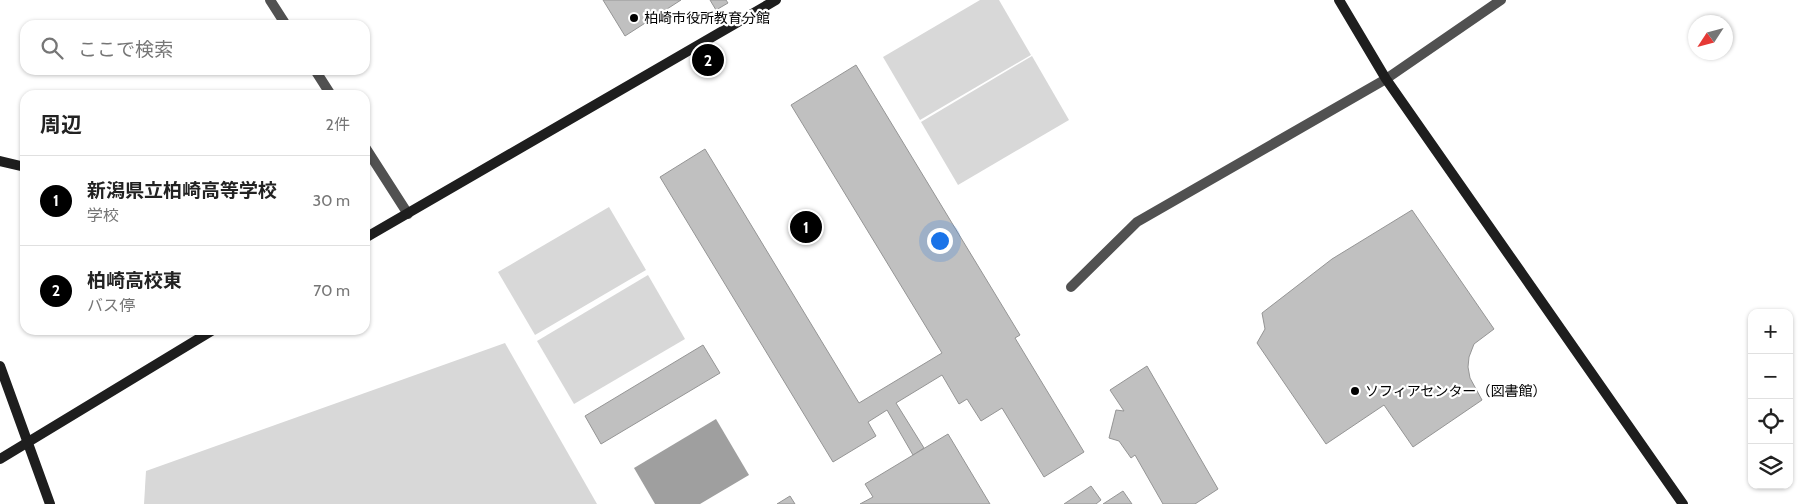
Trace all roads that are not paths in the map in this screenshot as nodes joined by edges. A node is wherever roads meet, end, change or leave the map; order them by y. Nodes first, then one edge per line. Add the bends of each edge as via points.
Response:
1 (270, 0) edge
2 (776, 0) edge
3 (1339, 0) edge
4 (1501, 0) edge
5 (283, 20) edge
6 (318, 75) edge
7 (1386, 79) junction
8 (328, 90) edge
9 (370, 155) edge
10 (0, 161) edge
11 (20, 166) edge
12 (408, 214) junction
13 (370, 235) edge
14 (1072, 287) dead end
15 (205, 335) edge
16 (0, 366) edge
17 (28, 443) junction
18 (0, 459) edge
19 (50, 504) edge
20 (1683, 504) edge

1 - 5 street
2 - 12 street
3 - 7 street
4 - 7 street
6 - 8 street
7 - 14 street via 1137,222
7 - 20 street
9 - 12 street
10 - 11 street
12 - 13 street
15 - 17 street
16 - 17 street
17 - 18 street
17 - 19 street

